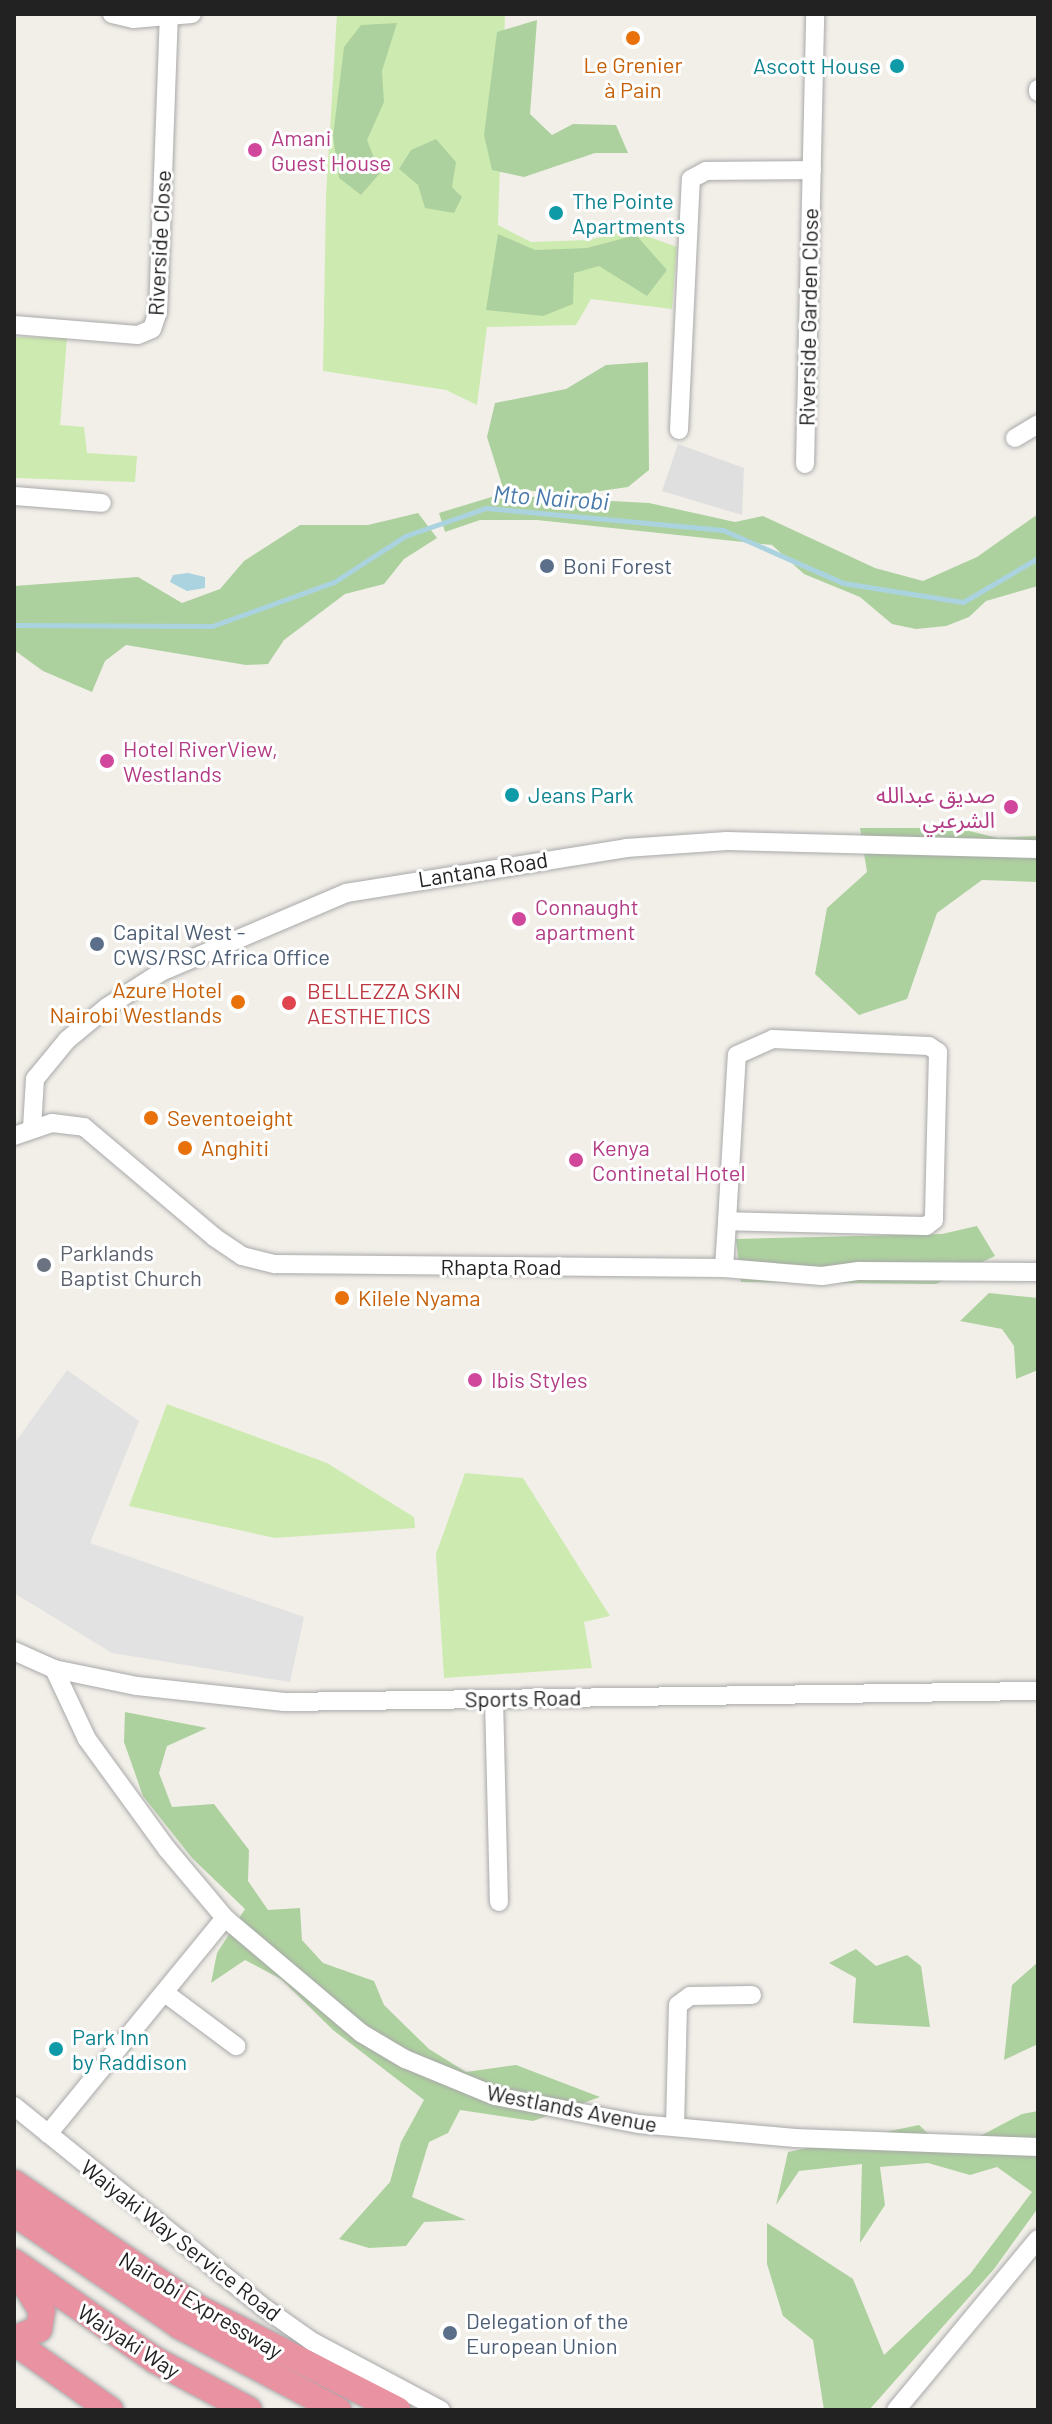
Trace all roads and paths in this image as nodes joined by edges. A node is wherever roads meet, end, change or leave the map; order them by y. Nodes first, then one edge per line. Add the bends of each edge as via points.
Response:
1 (112, 14) edge
2 (192, 14) edge
3 (815, 14) edge
4 (169, 16) junction
5 (812, 170) junction
6 (14, 325) edge
7 (1038, 424) edge
8 (679, 430) dead end
9 (1015, 438) dead end
10 (805, 464) dead end
11 (14, 496) edge
12 (102, 503) dead end
13 (1038, 849) edge
14 (32, 1128) junction
15 (14, 1136) edge
16 (727, 1221) junction
17 (724, 1268) junction
18 (1038, 1272) edge
19 (14, 1651) edge
20 (54, 1669) junction
21 (1038, 1691) edge
22 (494, 1699) junction
23 (499, 1902) dead end
24 (225, 1918) junction
25 (165, 1993) junction
26 (752, 1995) dead end
27 (236, 2046) dead end
28 (14, 2106) edge
29 (675, 2127) junction
30 (48, 2134) junction
31 (1038, 2147) edge
32 (14, 2183) edge
33 (14, 2213) edge
34 (1038, 2239) edge
35 (14, 2262) edge
36 (14, 2270) edge
37 (14, 2341) edge
38 (110, 2410) edge
39 (249, 2410) edge
40 (338, 2410) edge
41 (397, 2410) edge
42 (441, 2410) edge
43 (896, 2410) edge

1 - 4 street
2 - 4 street
3 - 5 street, Riverside Garden Close
4 - 6 street, Riverside Close via 158,312 152,329 138,335
5 - 8 street via 706,171 691,179
5 - 10 street, Riverside Garden Close
7 - 9 street
11 - 12 street
13 - 14 street, Lantana Road via 727,841 611,850 346,893 161,972 107,1007 67,1040 35,1079
14 - 15 street, Rhapta Road
14 - 17 street, Rhapta Road via 52,1123 84,1127 214,1237 242,1256 275,1264
16 - 16 street via 737,1055 773,1039 929,1046 938,1052 934,1220 926,1226
16 - 17 street
17 - 18 street, Rhapta Road via 822,1276 859,1271
19 - 20 street, Sports Road
20 - 22 street, Sports Road via 137,1686 284,1702
20 - 24 street, Westlands Avenue via 87,1739
21 - 22 street, Sports Road
22 - 23 street
24 - 25 street
24 - 29 street, Westlands Avenue via 361,2033 441,2076 495,2096
25 - 27 street
25 - 30 street
26 - 29 street via 690,1996 678,2005
28 - 30 street, Waiyaki Way Service Road
29 - 31 street, Westlands Avenue via 795,2138
30 - 42 street, Waiyaki Way Service Road via 266,2309 313,2342
32 - 41 highway, Nairobi Expressway via 198,2308
33 - 40 highway, Nairobi Expressway via 180,2326
34 - 43 street
35 - 39 highway, Waiyaki Way via 155,2360
36 - 37 highway via 42,2311 39,2329
37 - 38 highway

